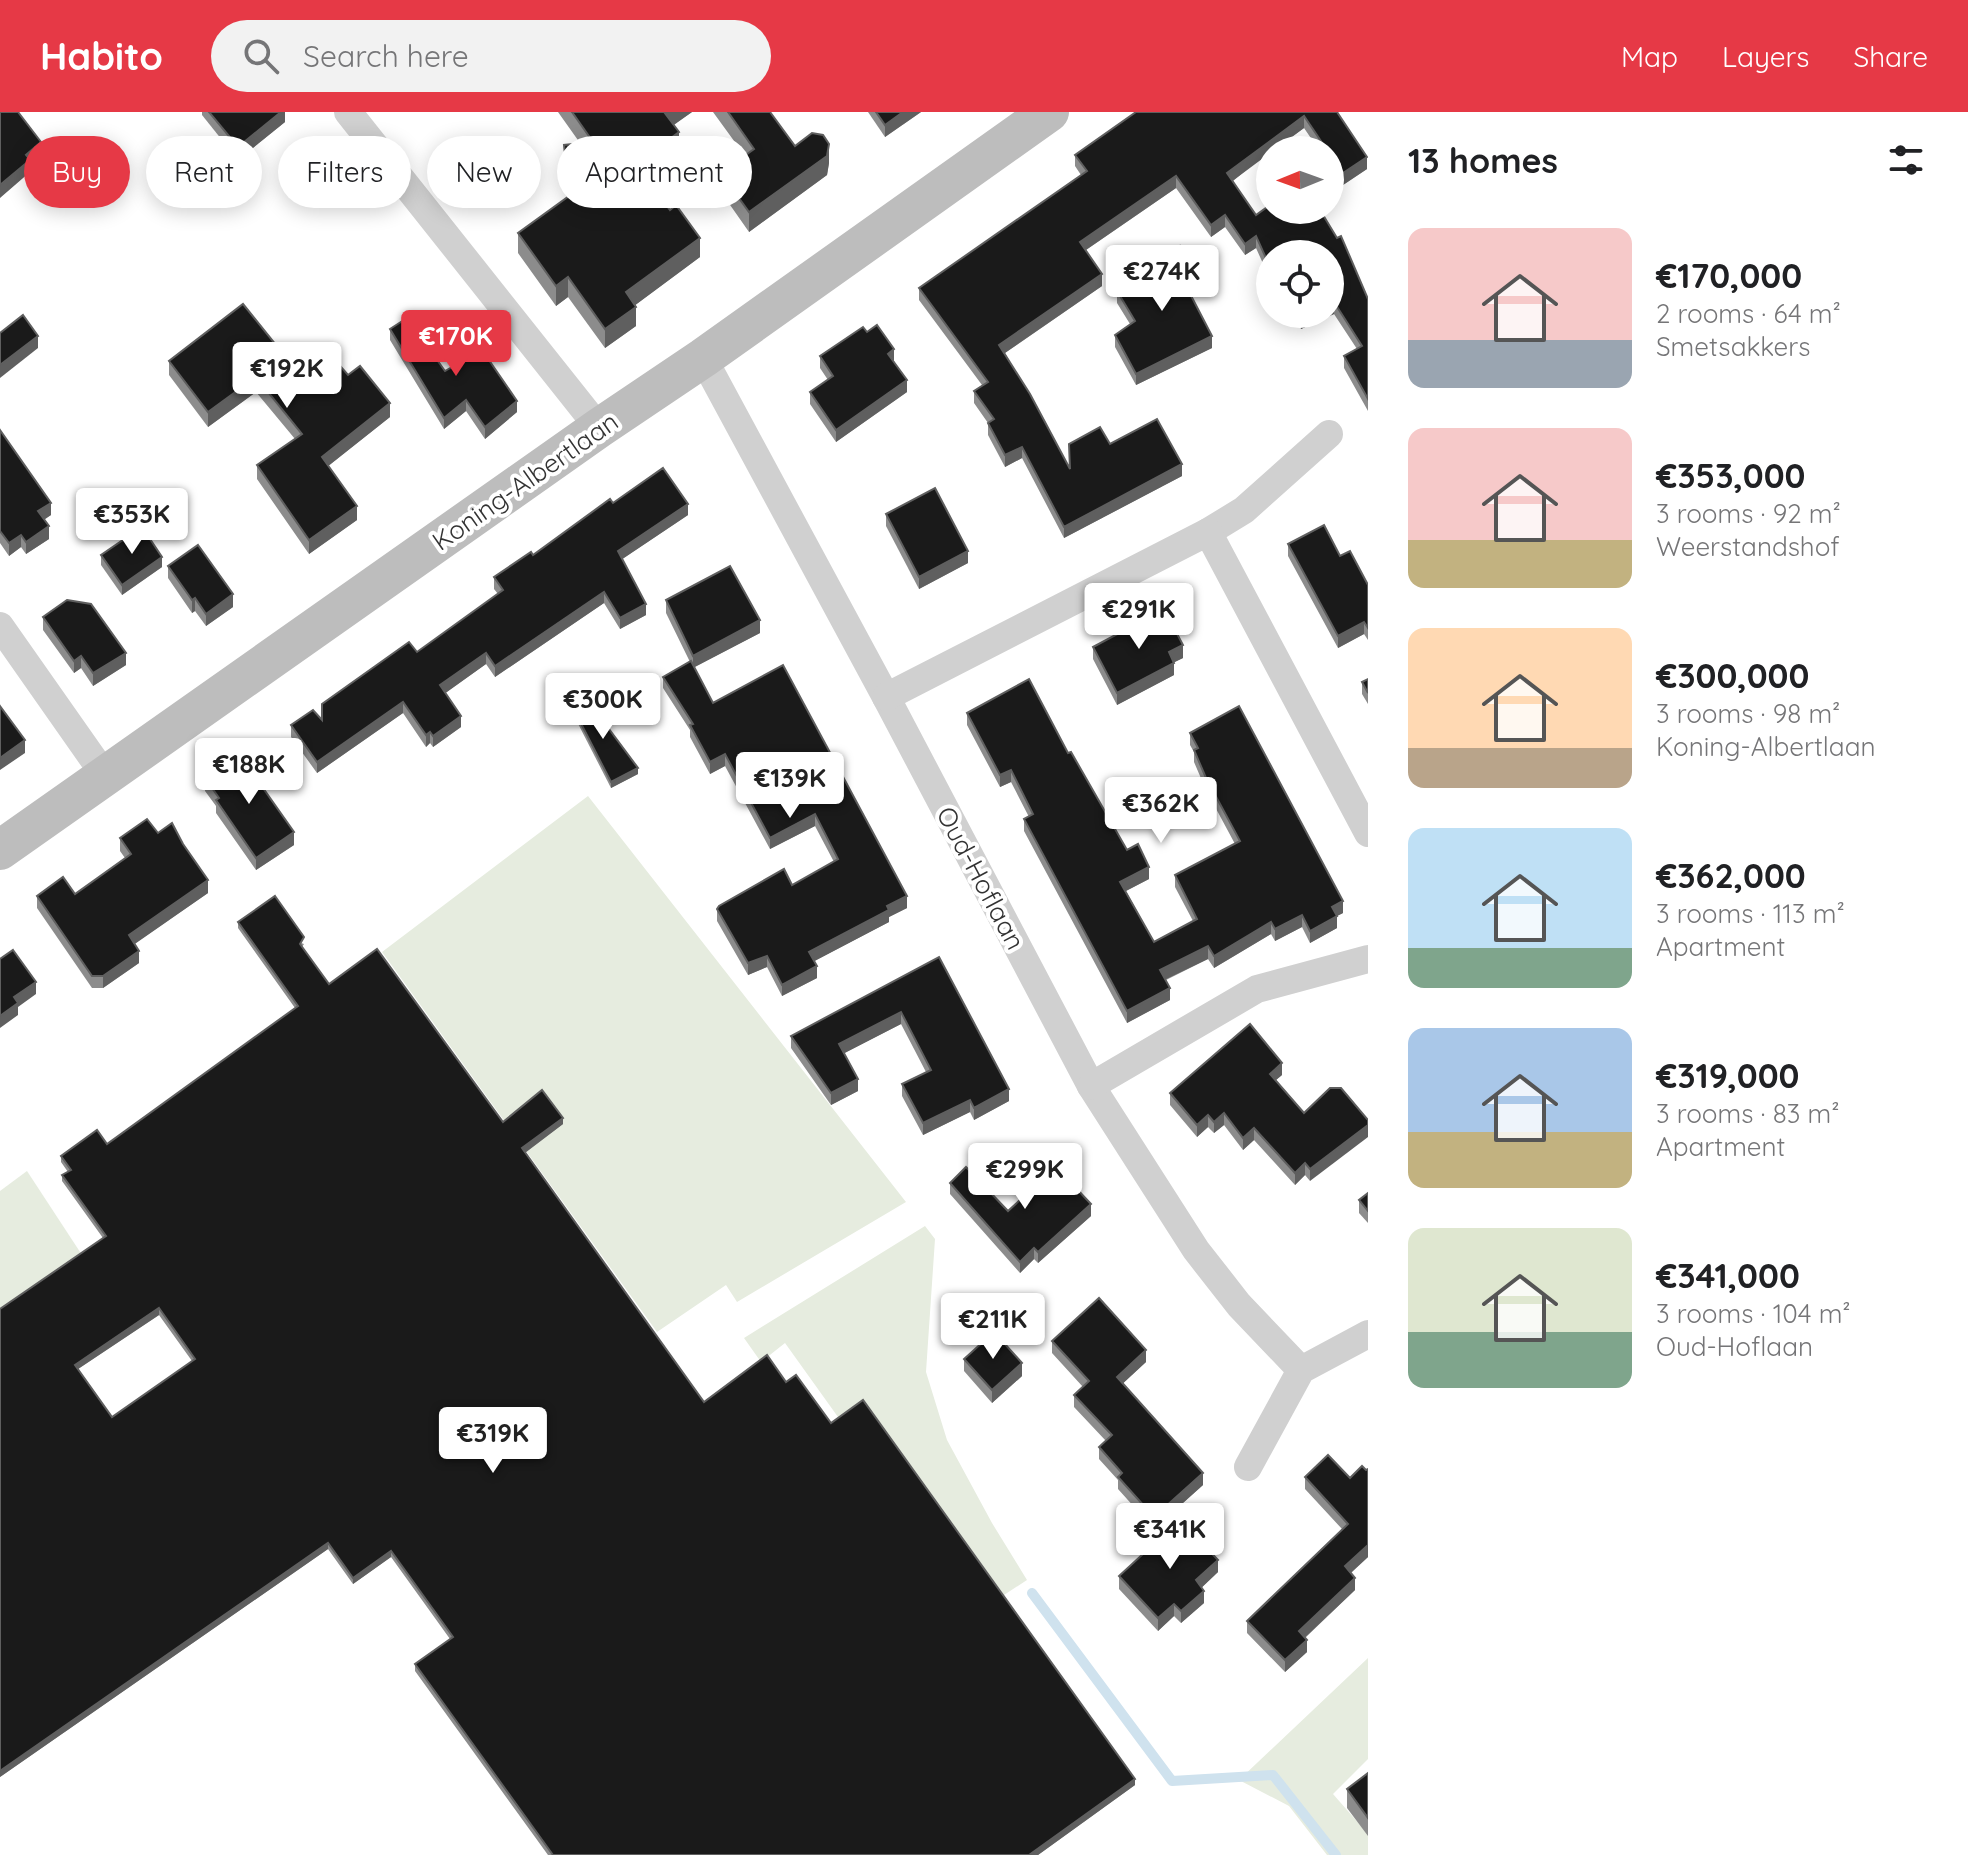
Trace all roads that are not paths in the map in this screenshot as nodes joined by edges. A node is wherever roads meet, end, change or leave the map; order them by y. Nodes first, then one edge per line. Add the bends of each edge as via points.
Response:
1 (348, 112) edge
2 (1049, 112) edge
3 (703, 358) junction
4 (599, 428) junction
5 (1329, 434) dead end
6 (1208, 532) junction
7 (0, 626) edge
8 (886, 697) junction
9 (106, 777) junction
10 (1368, 833) edge
11 (0, 850) edge
12 (1368, 959) edge
13 (1091, 1086) junction
14 (1368, 1334) edge
15 (1301, 1370) junction
16 (1248, 1467) dead end

1 - 4 street
2 - 3 street, Koning-Albertlaan
3 - 4 street, Koning-Albertlaan
3 - 8 street, Oud-Hoflaan
4 - 9 street, Koning-Albertlaan
5 - 6 street via 1244,510
6 - 8 street
6 - 10 street
7 - 9 street
8 - 13 street, Oud-Hoflaan
9 - 11 street, Koning-Albertlaan
12 - 13 street via 1257,989
13 - 15 street, Oud-Hoflaan via 1196,1250
14 - 15 street
15 - 16 street

